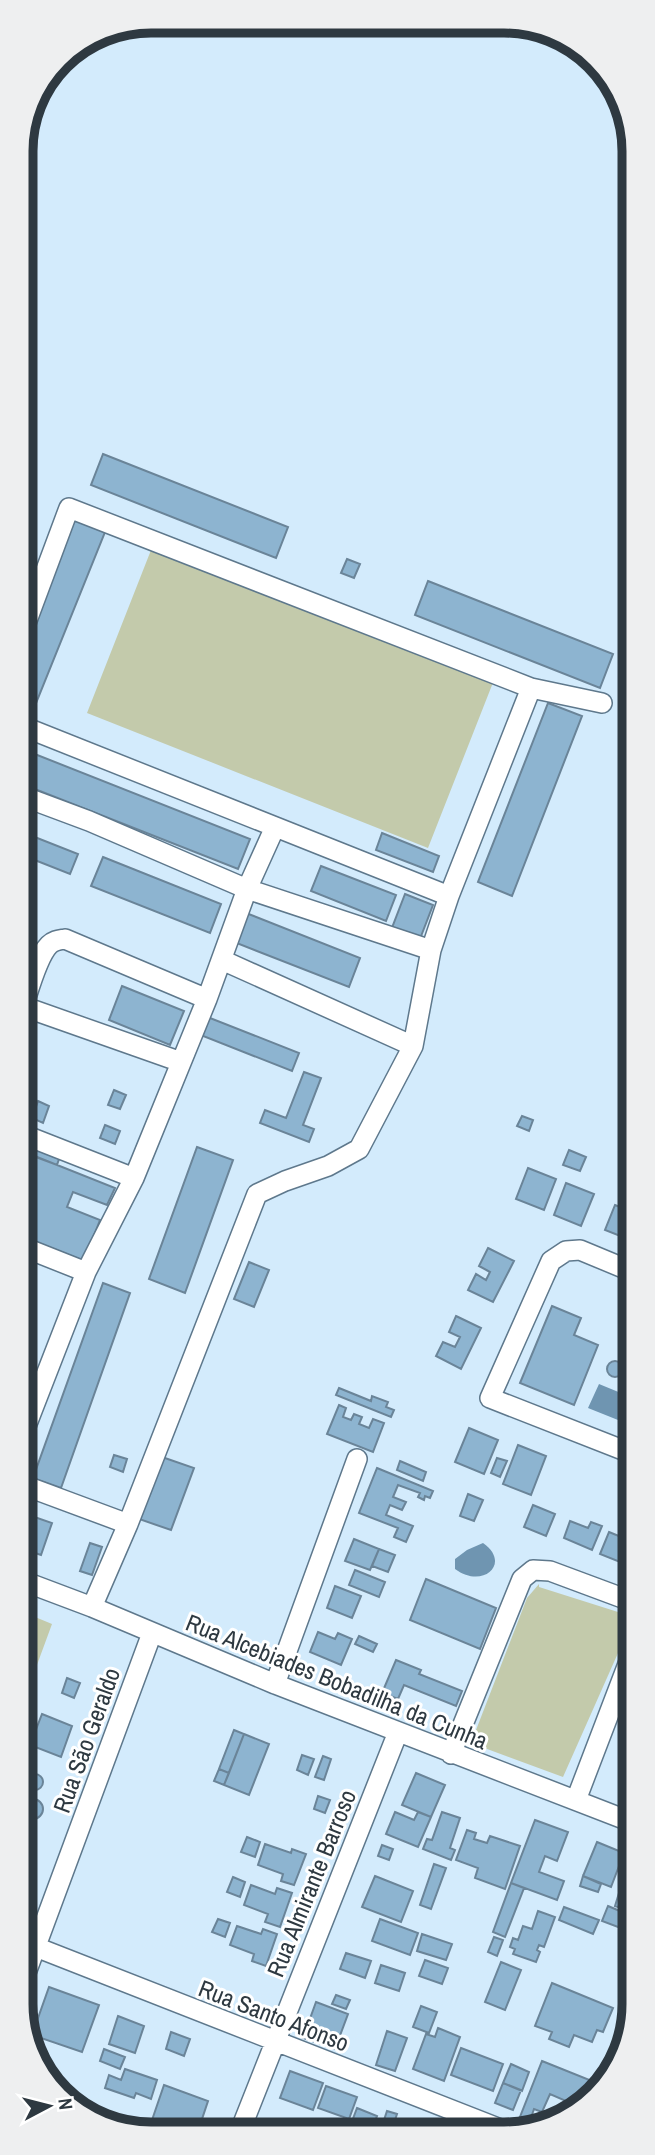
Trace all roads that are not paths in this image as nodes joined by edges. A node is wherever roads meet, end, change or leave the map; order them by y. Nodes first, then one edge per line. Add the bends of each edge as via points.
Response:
1 (34, 602) edge
2 (531, 688) junction
3 (602, 703) dead end
4 (34, 731) edge
5 (34, 800) edge
6 (275, 827) junction
7 (247, 889) junction
8 (449, 897) junction
9 (431, 950) junction
10 (222, 960) junction
11 (34, 979) edge
12 (207, 999) junction
13 (34, 1012) edge
14 (413, 1046) junction
15 (181, 1062) junction
16 (33, 1139) edge
17 (134, 1178) junction
18 (33, 1251) edge
19 (621, 1267) edge
20 (86, 1272) junction
21 (33, 1407) edge
22 (621, 1449) edge
23 (357, 1459) dead end
24 (33, 1489) edge
25 (128, 1524) junction
26 (33, 1585) edge
27 (621, 1598) edge
28 (92, 1607) junction
29 (152, 1633) junction
30 (621, 1682) edge
31 (275, 1684) junction
32 (398, 1732) junction
33 (451, 1754) junction
34 (576, 1800) junction
35 (621, 1817) edge
36 (33, 1936) edge
37 (33, 1945) edge
38 (275, 2042) junction
39 (244, 2122) edge
40 (482, 2122) edge

1 - 2 street via 69,508
2 - 3 street
2 - 8 street
4 - 6 street
5 - 7 street
6 - 7 street
6 - 8 street
7 - 9 street
7 - 10 street
8 - 9 street
9 - 14 street
10 - 12 street
10 - 14 street
11 - 12 street via 48,946 65,939
12 - 15 street
13 - 15 street
14 - 25 street via 359,1149 257,1194
15 - 17 street
16 - 17 street
17 - 20 street
18 - 20 street
19 - 22 street via 580,1250 566,1251 551,1261 490,1398
20 - 21 street
23 - 31 street
24 - 25 street
25 - 28 street
26 - 28 street, Rua Alcebiades Bobadilha da Cunha
27 - 33 street via 550,1571 533,1570 522,1579
28 - 29 street, Rua Alcebiades Bobadilha da Cunha
29 - 31 street, Rua Alcebiades Bobadilha da Cunha
29 - 36 street, Rua São Geraldo
30 - 34 street
31 - 32 street, Rua Alcebiades Bobadilha da Cunha
32 - 33 street, Rua Alcebiades Bobadilha da Cunha
32 - 38 street, Rua Almirante Barroso
33 - 34 street, Rua Alcebiades Bobadilha da Cunha
34 - 35 street, Rua Alcebiades Bobadilha da Cunha
37 - 38 street, Rua Santo Afonso
38 - 39 street, Rua Almirante Barroso
38 - 40 street, Rua Santo Afonso

